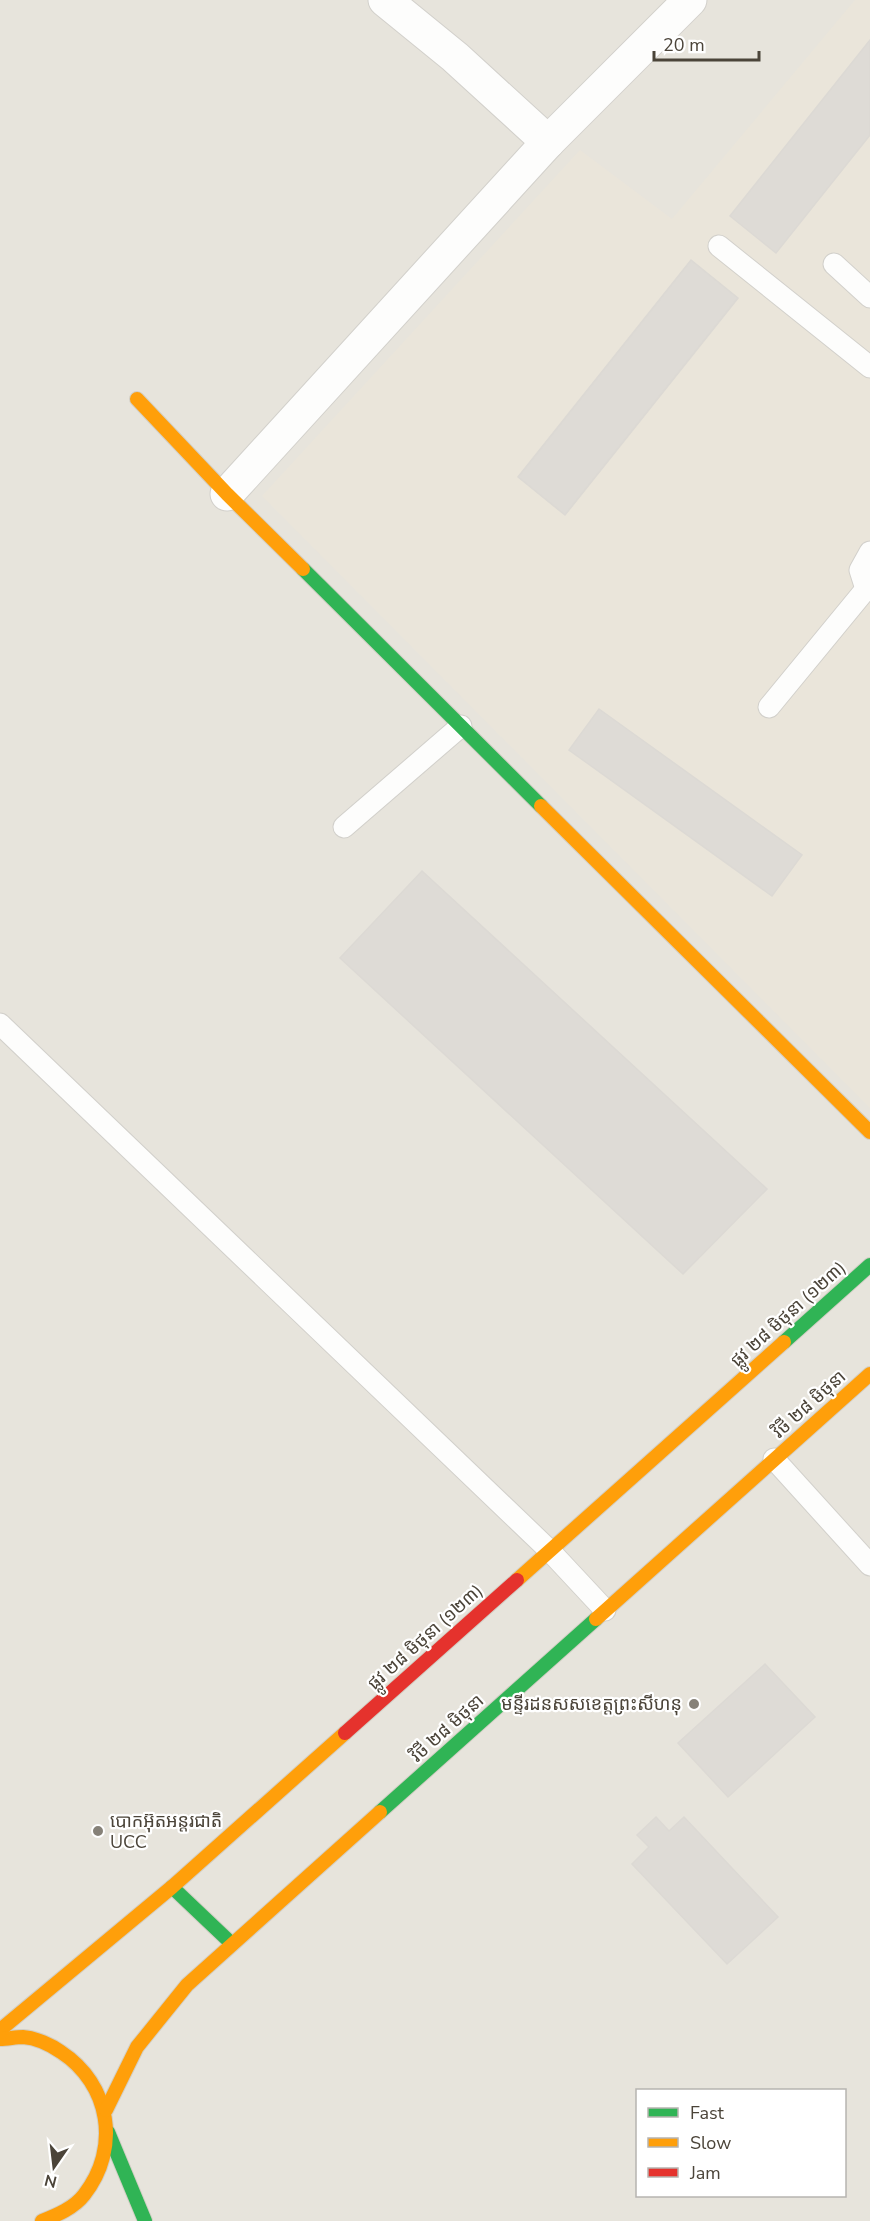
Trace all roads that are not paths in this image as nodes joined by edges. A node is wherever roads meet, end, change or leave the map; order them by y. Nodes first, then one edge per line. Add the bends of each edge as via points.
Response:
1 (385, 0) edge
2 (690, 0) edge
3 (548, 142) junction
4 (719, 246) dead end
5 (834, 264) dead end
6 (870, 297) edge
7 (870, 366) edge
8 (137, 399) dead end
9 (227, 494) junction
10 (870, 552) edge
11 (868, 590) edge
12 (769, 707) dead end
13 (461, 726) junction
14 (344, 827) dead end
15 (0, 1024) edge
16 (870, 1132) edge
17 (870, 1265) edge
18 (870, 1374) edge
19 (774, 1459) junction
20 (550, 1551) junction
21 (870, 1565) edge
22 (605, 1610) junction
23 (172, 1887) junction
24 (232, 1944) junction
25 (0, 2030) edge
26 (0, 2039) edge
27 (106, 2110) junction
28 (108, 2132) junction
29 (42, 2221) edge
30 (145, 2221) edge

1 - 3 street via 455,57
2 - 3 street
3 - 9 street
4 - 7 lane
5 - 6 lane
8 - 9 main road
9 - 13 main road
10 - 11 lane via 860,570
11 - 12 lane
13 - 14 lane
13 - 16 main road
15 - 20 lane
17 - 20 main road, ផ្លូវ ២៨ មិថុនា (១២៣)
18 - 19 main road, វិថី ២៨ មិថុនា
19 - 21 lane
19 - 22 main road, វិថី ២៨ មិថុនា
20 - 22 lane
20 - 23 main road, ផ្លូវ ២៨ មិថុនា (១២៣)
22 - 24 main road, វិថី ២៨ មិថុនា
23 - 24 main road
23 - 25 main road, ផ្លូវ ២៨ មិថុនា (១២៣)
24 - 27 main road, វិថី ២៨ មិថុនា via 187,1985 137,2047
26 - 27 main road via 26,2037 52,2045 79,2063 93,2080
27 - 28 main road
28 - 29 main road via 101,2170 84,2195 61,2213
28 - 30 main road

